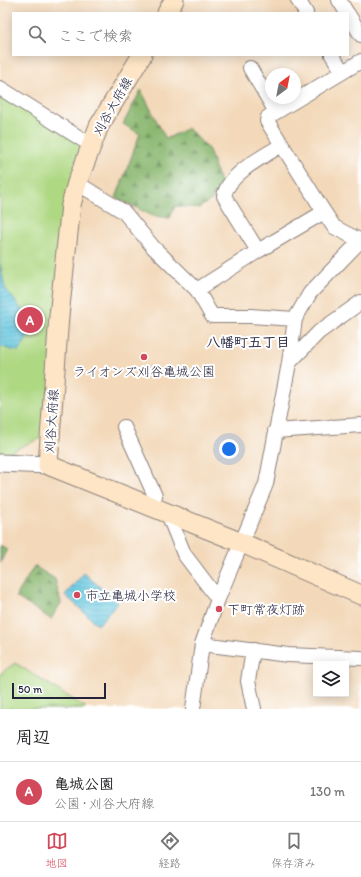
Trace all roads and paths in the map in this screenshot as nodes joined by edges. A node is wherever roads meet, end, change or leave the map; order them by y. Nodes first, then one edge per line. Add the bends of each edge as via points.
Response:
1 (174, 0) edge
2 (298, 0) edge
3 (339, 0) edge
4 (168, 12) edge
5 (305, 12) edge
6 (347, 12) edge
7 (349, 16) edge
8 (361, 35) edge
9 (141, 56) edge
10 (333, 56) edge
11 (361, 61) edge
12 (250, 68) dead end
13 (343, 72) junction
14 (0, 88) edge
15 (276, 112) junction
16 (90, 145) junction
17 (282, 145) junction
18 (77, 183) junction
19 (324, 212) junction
20 (361, 241) edge
21 (258, 251) junction
22 (197, 290) junction
23 (361, 302) edge
24 (295, 319) junction
25 (289, 363) junction
26 (361, 425) edge
27 (124, 427) dead end
28 (275, 431) junction
29 (0, 463) edge
30 (48, 465) junction
31 (150, 507) junction
32 (168, 514) junction
33 (242, 543) junction
34 (361, 595) edge
35 (218, 599) junction
36 (202, 644) junction
37 (253, 650) junction
38 (361, 658) edge
39 (192, 709) edge
40 (254, 709) edge

1 - 4 main road
2 - 5 street
3 - 6 street
7 - 8 street
9 - 16 main road, 刈谷大府線 via 98,126
10 - 13 street
11 - 13 street
12 - 15 street
13 - 15 street
14 - 16 street
15 - 17 street via 268,117 267,121
16 - 18 main road, 刈谷大府線
17 - 19 street
17 - 21 street via 244,169 226,189 224,196
18 - 22 street via 124,212 152,247
18 - 30 main road, 刈谷大府線 via 63,272
19 - 20 street via 334,227
19 - 21 street
20 - 24 street via 310,293
21 - 22 street
22 - 24 street via 212,316
23 - 25 street via 319,332
24 - 25 street
25 - 28 street
26 - 28 street
27 - 31 street via 155,496
28 - 33 street via 266,484
29 - 30 street
30 - 31 main road, 刈谷大府線
31 - 32 main road, 刈谷大府線
32 - 33 main road, 刈谷大府線
32 - 35 street via 184,554
33 - 34 main road, 刈谷大府線
33 - 35 street
35 - 36 street
36 - 37 street
36 - 39 street
37 - 38 street via 288,656
37 - 40 street via 248,681

